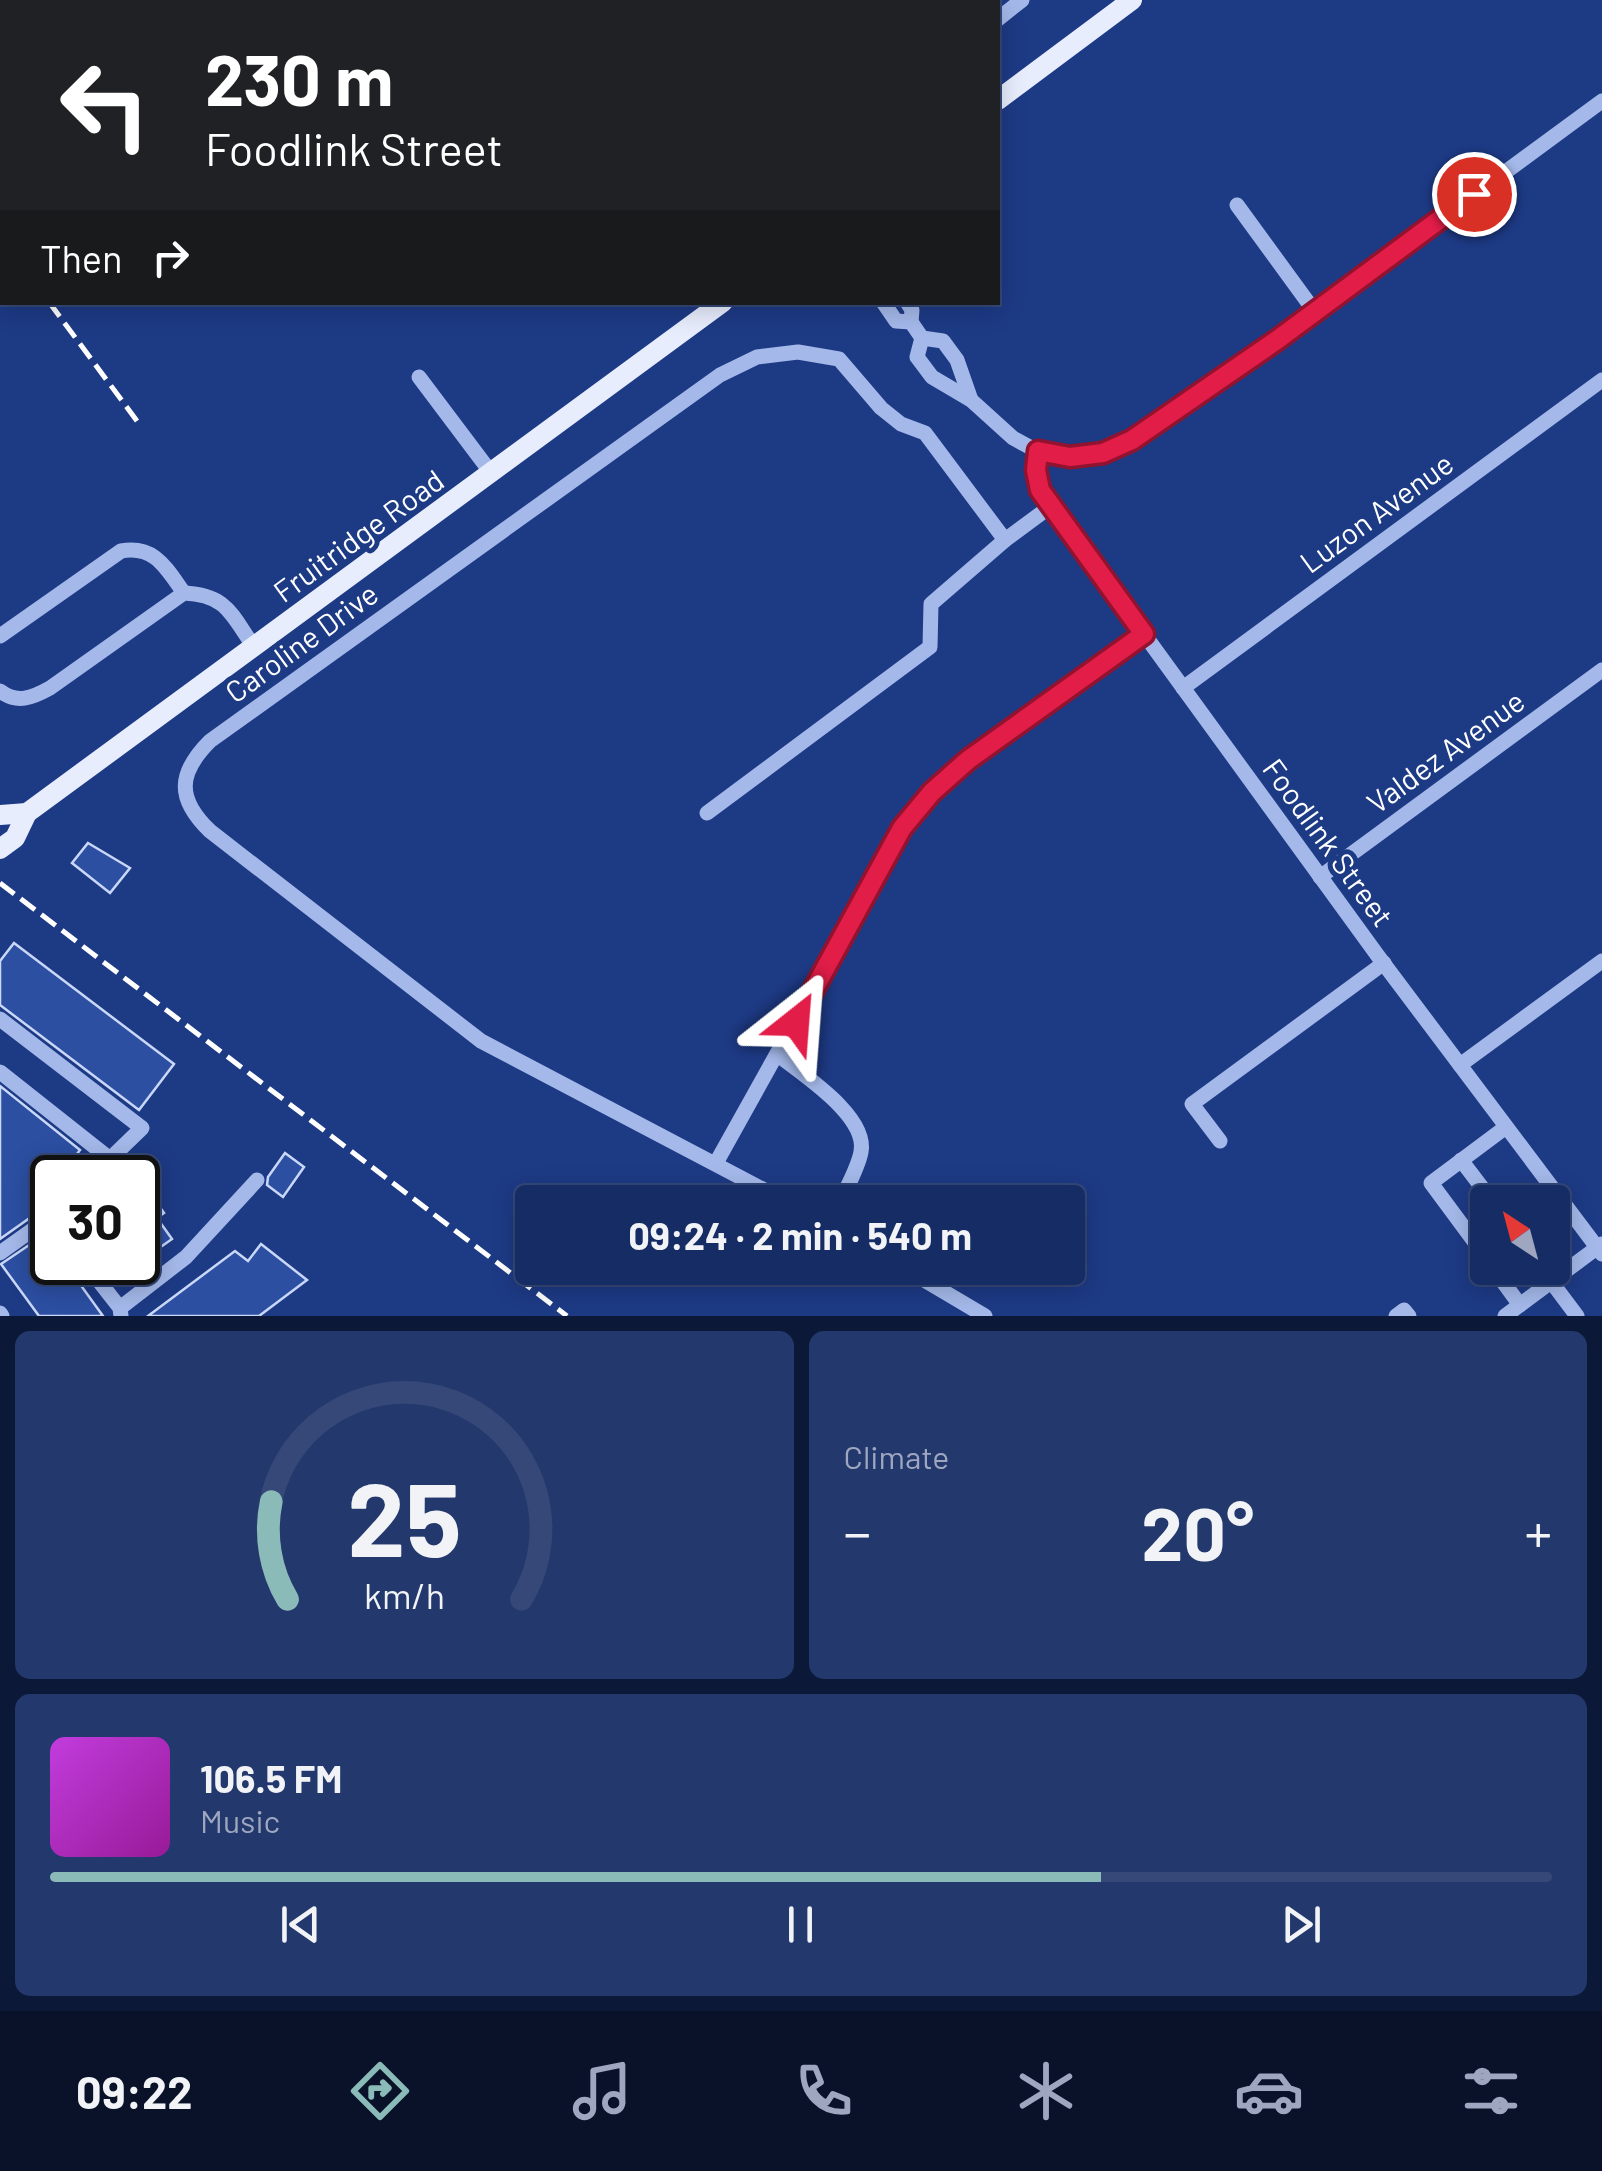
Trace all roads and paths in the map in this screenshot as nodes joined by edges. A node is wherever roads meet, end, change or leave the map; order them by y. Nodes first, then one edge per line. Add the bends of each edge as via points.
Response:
1 (1022, 0) edge
2 (1132, 0) edge
3 (1000, 16) edge
4 (1000, 99) edge
5 (1602, 100) edge
6 (1237, 204) dead end
7 (719, 305) edge
8 (884, 305) edge
9 (909, 305) edge
10 (1315, 312) junction
11 (911, 322) junction
12 (922, 338) junction
13 (419, 377) dead end
14 (1602, 380) edge
15 (972, 400) junction
16 (1038, 451) junction
17 (492, 474) junction
18 (1051, 506) junction
19 (1005, 540) junction
20 (184, 593) junction
21 (1144, 634) junction
22 (0, 636) edge
23 (255, 648) junction
24 (1602, 670) edge
25 (1183, 688) junction
26 (0, 691) edge
27 (707, 813) dead end
28 (27, 814) junction
29 (0, 816) edge
30 (0, 848) edge
31 (1320, 876) junction
32 (1602, 962) edge
33 (1384, 964) junction
34 (0, 1019) edge
35 (778, 1054) junction
36 (1460, 1064) junction
37 (0, 1072) edge
38 (1506, 1126) junction
39 (1220, 1141) dead end
40 (105, 1155) edge
41 (114, 1155) edge
42 (1461, 1160) junction
43 (716, 1164) junction
44 (257, 1180) dead end
45 (755, 1185) edge
46 (847, 1185) edge
47 (1480, 1185) edge
48 (30, 1233) edge
49 (1470, 1236) edge
50 (1600, 1248) edge
51 (0, 1254) edge
52 (1570, 1262) edge
53 (101, 1285) edge
54 (933, 1285) edge
55 (1506, 1285) edge
56 (1536, 1285) edge
57 (1554, 1285) edge
58 (1520, 1304) junction
59 (121, 1312) edge
60 (985, 1316) edge
61 (1505, 1316) edge
62 (1577, 1316) edge

1 - 3 street
2 - 4 main road
5 - 10 street
6 - 10 street
7 - 17 main road, Fruitridge Road
8 - 11 street via 896,321
9 - 11 street
10 - 16 street via 1132,440 1070,457
11 - 12 street
12 - 15 street via 943,341
12 - 15 street via 916,358 932,377
13 - 17 street
14 - 25 street, Luzon Avenue
15 - 16 street
16 - 18 street, Foodlink Street via 1040,490
17 - 23 main road, Fruitridge Road
18 - 19 street
18 - 21 street, Foodlink Street
19 - 27 street via 932,604 930,647
19 - 43 street, Caroline Drive via 926,433 881,408 839,359 798,352 757,357 704,386 191,760 184,786 200,822 468,1031
20 - 22 street via 151,552 121,551
20 - 23 street via 209,594
20 - 26 street via 50,688 31,698
21 - 25 street, Foodlink Street
21 - 35 street via 932,792 902,828
23 - 28 main road, Fruitridge Road
24 - 31 street, Valdez Avenue
25 - 31 street, Foodlink Street
28 - 29 main road
28 - 30 main road, Fruitridge Road via 15,838
31 - 33 street, Foodlink Street
32 - 36 street
33 - 36 street, Foodlink Street
33 - 39 street via 1192,1104
34 - 41 street via 142,1128
35 - 43 street
35 - 46 street via 852,1118 862,1151
36 - 38 street, Foodlink Street
37 - 40 street
38 - 42 street
38 - 50 street, Foodlink Street
42 - 47 street
42 - 49 street via 1430,1183
43 - 45 street, Caroline Drive
44 - 59 street via 186,1257
48 - 51 street
50 - 52 street
53 - 59 street
54 - 60 street
55 - 58 street
56 - 58 street
57 - 62 street
58 - 61 street

